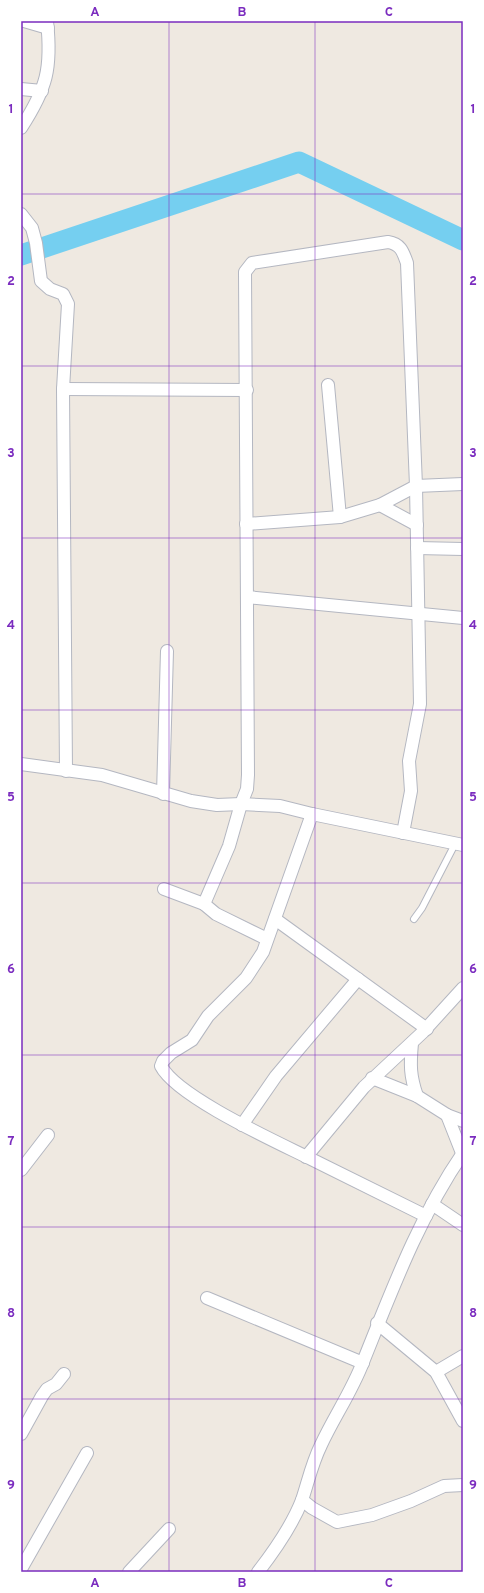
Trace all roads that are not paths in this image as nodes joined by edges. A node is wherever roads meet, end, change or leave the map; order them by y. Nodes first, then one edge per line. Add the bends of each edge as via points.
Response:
1 (24, 21) edge
2 (48, 24) edge
3 (21, 89) edge
4 (42, 91) junction
5 (21, 128) edge
6 (21, 214) edge
7 (328, 385) dead end
8 (63, 389) junction
9 (247, 390) junction
10 (463, 484) edge
11 (416, 486) junction
12 (380, 505) junction
13 (340, 517) junction
14 (246, 524) junction
15 (417, 525) junction
16 (417, 548) junction
17 (463, 548) edge
18 (247, 597) junction
19 (419, 613) junction
20 (463, 618) edge
21 (167, 651) dead end
22 (21, 764) edge
23 (66, 771) junction
24 (163, 794) junction
25 (241, 804) junction
26 (312, 814) junction
27 (403, 834) junction
28 (459, 844) edge
29 (164, 889) dead end
30 (204, 904) junction
31 (275, 919) junction
32 (414, 919) dead end
33 (268, 939) junction
34 (358, 979) junction
35 (463, 988) edge
36 (427, 1029) junction
37 (412, 1044) junction
38 (372, 1078) junction
39 (417, 1096) junction
40 (447, 1115) junction
41 (463, 1122) edge
42 (242, 1125) junction
43 (48, 1135) dead end
44 (463, 1153) edge
45 (306, 1157) junction
46 (21, 1170) edge
47 (432, 1204) junction
48 (426, 1216) junction
49 (463, 1224) edge
50 (207, 1298) dead end
51 (377, 1323) junction
52 (463, 1356) edge
53 (363, 1363) junction
54 (436, 1372) junction
55 (64, 1374) dead end
56 (463, 1421) edge
57 (21, 1434) edge
58 (87, 1453) dead end
59 (463, 1485) edge
60 (302, 1500) junction
61 (169, 1529) dead end
62 (21, 1569) edge
63 (129, 1572) edge
64 (258, 1572) edge

1 - 2 street
2 - 4 street via 49,65
3 - 4 street
4 - 5 street
6 - 8 street via 32,228 41,281 66,298 68,311
7 - 13 street
8 - 9 street
8 - 23 street
9 - 11 street via 244,283 247,267 252,263 395,243 403,251 406,263
9 - 14 street
10 - 11 street
11 - 12 street
11 - 15 street
12 - 13 street
12 - 15 street
13 - 14 street
14 - 18 street
15 - 16 street
16 - 17 street
16 - 19 street
18 - 19 street
18 - 25 street via 248,775 247,789
19 - 20 street
19 - 27 street via 420,704 409,761 411,791
21 - 24 street
22 - 23 street
23 - 24 street via 102,775
24 - 25 street via 217,805
25 - 26 street via 280,806
25 - 30 street via 229,846
26 - 27 street
26 - 31 street
27 - 28 street
28 - 32 lane
29 - 30 street
30 - 33 street via 216,914
31 - 33 street
31 - 34 street
33 - 42 street via 263,952 246,978 208,1016 192,1040 171,1053 163,1061 162,1066 164,1072 191,1095
34 - 36 street
34 - 42 street via 276,1076
35 - 36 street
36 - 37 street
37 - 38 street
37 - 39 street via 411,1079
38 - 39 street
38 - 45 street
39 - 40 street
40 - 41 street
40 - 44 street
42 - 45 street
43 - 46 street
44 - 47 street
45 - 48 street
47 - 48 street
47 - 49 street
48 - 51 street
50 - 53 street
51 - 53 street
51 - 54 street
52 - 54 street
53 - 60 street via 321,1445 309,1473
54 - 56 street
55 - 57 street via 56,1384 47,1389
58 - 62 street
59 - 60 street via 444,1486 372,1515 337,1522
60 - 64 street via 291,1522
61 - 63 street

